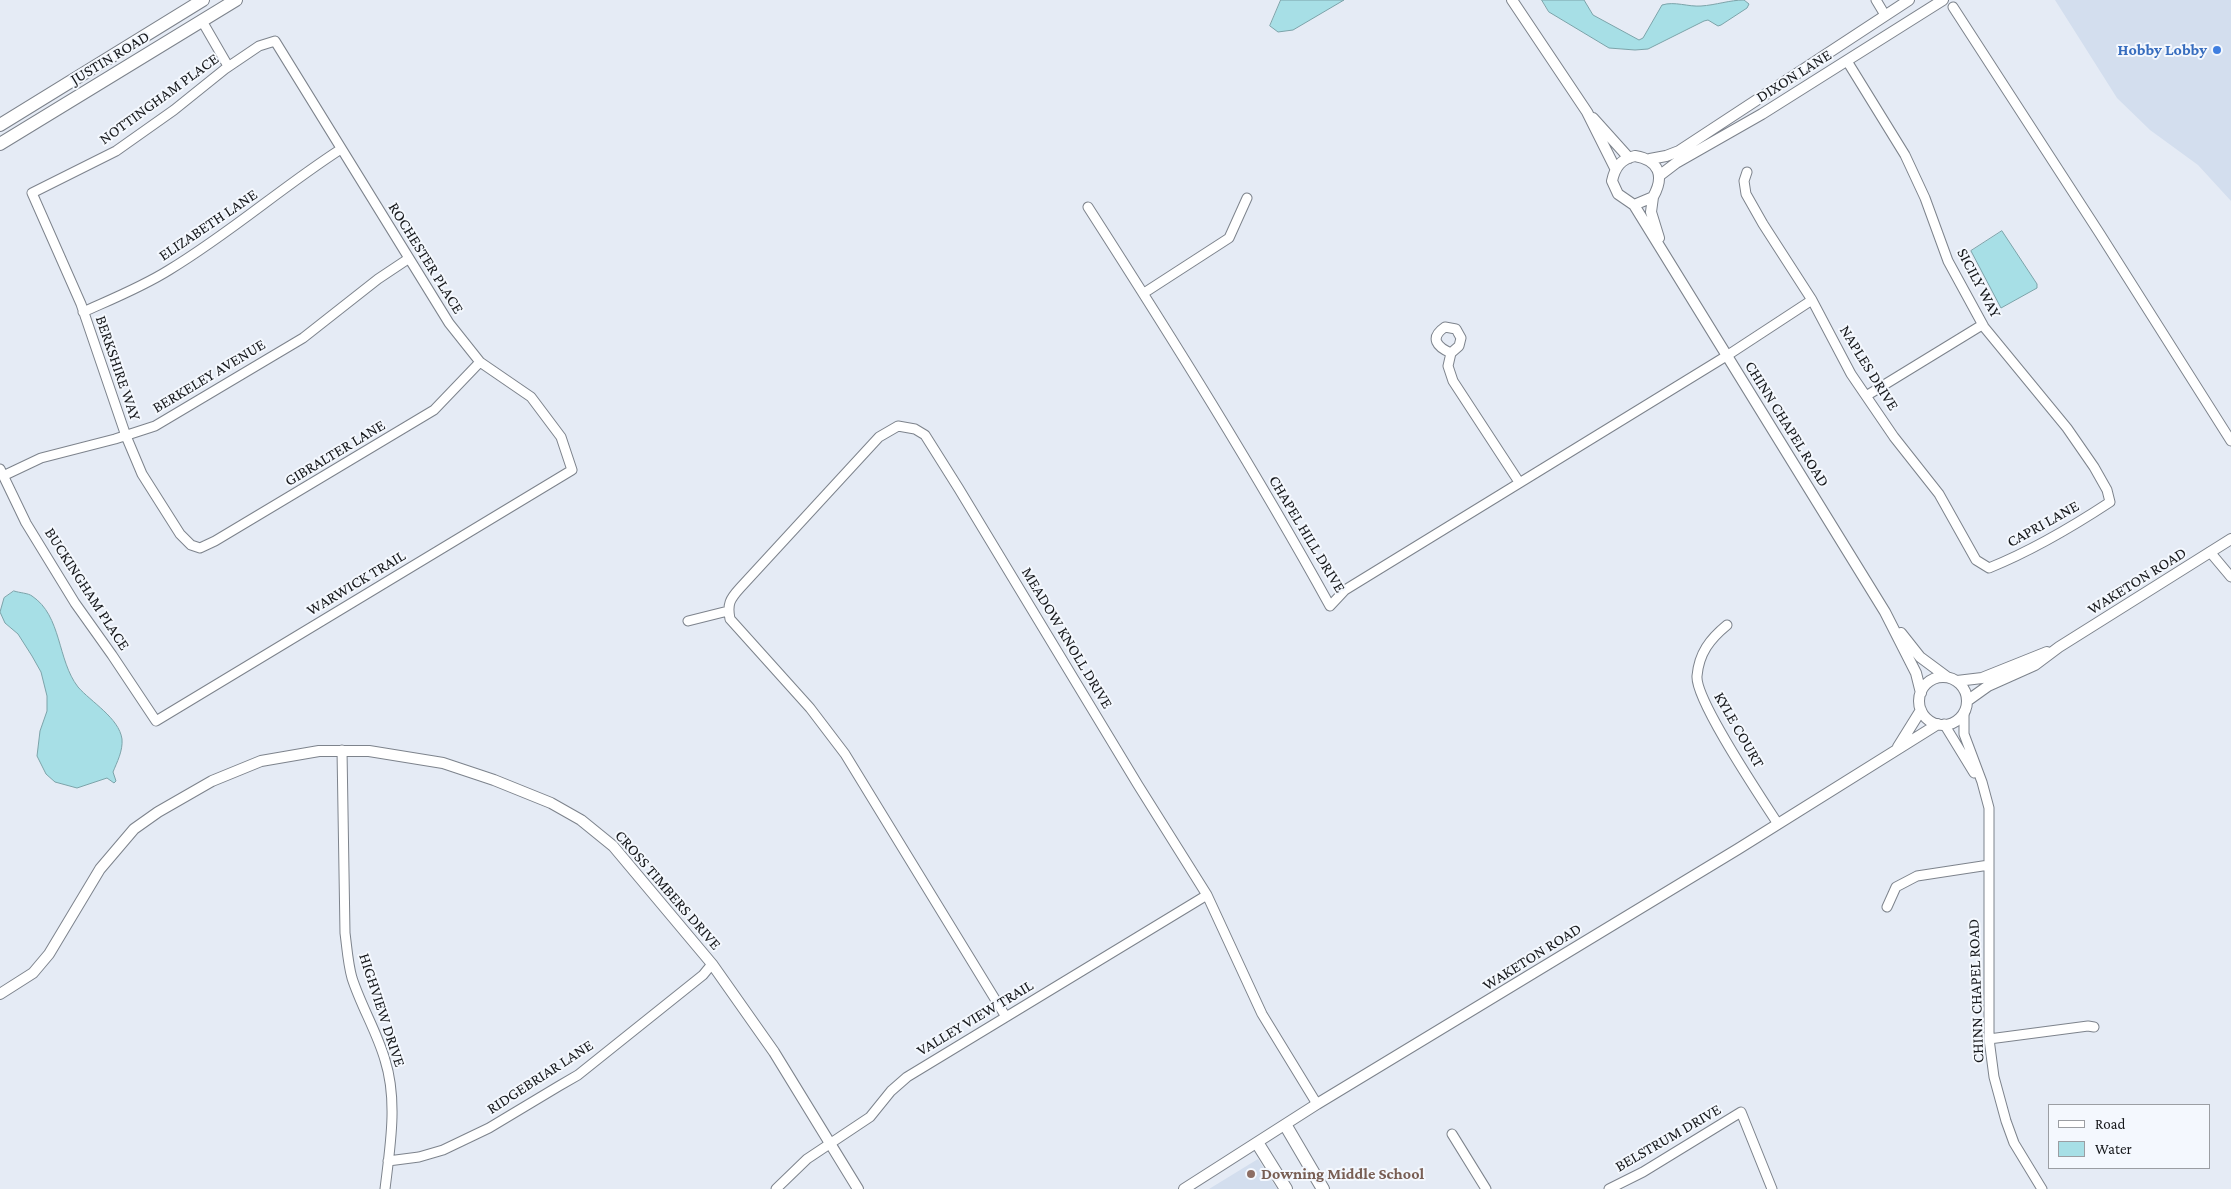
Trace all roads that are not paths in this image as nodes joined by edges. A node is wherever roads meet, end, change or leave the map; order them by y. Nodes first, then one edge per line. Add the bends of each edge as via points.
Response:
1 (203, 0) edge
2 (236, 0) edge
3 (1512, 0) edge
4 (1876, 0) edge
5 (1909, 0) edge
6 (1943, 0) edge
7 (1953, 7) dead end
8 (1885, 16) junction
9 (202, 21) junction
10 (275, 41) joint
11 (1847, 61) junction
12 (228, 66) junction
13 (1587, 112) junction
14 (0, 125) edge
15 (0, 144) edge
16 (341, 150) junction
17 (1629, 158) junction
18 (1650, 159) junction
19 (1615, 168) junction
20 (1748, 172) dead end
21 (1659, 176) junction
22 (32, 193) joint
23 (1653, 196) junction
24 (1247, 198) dead end
25 (1634, 205) junction
26 (1088, 207) dead end
27 (1664, 251) junction
28 (408, 259) junction
29 (1144, 293) junction
30 (1812, 300) junction
31 (83, 312) junction
32 (1982, 325) junction
33 (1451, 353) dead end
34 (1728, 355) junction
35 (480, 362) junction
36 (1866, 396) junction
37 (126, 436) junction
38 (2231, 441) edge
39 (572, 470) joint
40 (2, 472) edge
41 (1519, 482) junction
42 (2110, 502) joint
43 (2231, 539) edge
44 (191, 545) joint
45 (2210, 552) junction
46 (1989, 568) joint
47 (2231, 577) edge
48 (728, 611) junction
49 (1885, 612) junction
50 (688, 621) dead end
51 (1727, 625) dead end
52 (2059, 647) junction
53 (1952, 679) junction
54 (1920, 693) junction
55 (1967, 701) junction
56 (1921, 710) junction
57 (1964, 712) junction
58 (156, 721) joint
59 (1941, 724) junction
60 (342, 750) junction
61 (1896, 750) junction
62 (1982, 782) junction
63 (1778, 824) junction
64 (1989, 865) junction
65 (1207, 895) junction
66 (1887, 906) dead end
67 (712, 964) junction
68 (0, 994) edge
69 (1006, 1017) junction
70 (2094, 1027) dead end
71 (1989, 1039) junction
72 (1318, 1104) junction
73 (1286, 1126) junction
74 (1452, 1134) dead end
75 (830, 1144) junction
76 (1258, 1144) junction
77 (388, 1161) junction
78 (385, 1189) edge
79 (776, 1189) edge
80 (858, 1189) edge
81 (1184, 1189) edge
82 (1286, 1189) edge
83 (1323, 1189) edge
84 (1486, 1189) edge
85 (1609, 1189) edge
86 (1772, 1189) edge
87 (2042, 1189) edge

1 - 14 main road, JUSTIN ROAD
2 - 9 main road, JUSTIN ROAD
3 - 13 street
4 - 8 street
5 - 8 street, DIXON LANE
6 - 11 street, DIXON LANE
7 - 38 street
8 - 18 street, DIXON LANE via 1679,151
9 - 12 street
9 - 15 main road, JUSTIN ROAD
10 - 12 street, NOTTINGHAM PLACE via 259,46
10 - 16 street, ROCHESTER PLACE
11 - 21 street, DIXON LANE
11 - 32 street, SICILY WAY via 1905,155 1948,260
12 - 22 street, NOTTINGHAM PLACE via 116,151
13 - 17 street
13 - 19 street
16 - 28 street, ROCHESTER PLACE
16 - 31 street, ELIZABETH LANE via 168,271
17 - 18 street
17 - 19 street
18 - 21 street
19 - 25 street via 1614,188
20 - 30 street, NAPLES DRIVE via 1744,181 1746,194
21 - 23 street via 1660,182
22 - 31 street, BERKSHIRE WAY
23 - 25 street
23 - 27 street, CHINN CHAPEL ROAD via 1651,212
24 - 29 street via 1229,238
25 - 27 street, CHINN CHAPEL ROAD
26 - 29 street, CHAPEL HILL DRIVE
27 - 34 street, CHINN CHAPEL ROAD
28 - 35 street, ROCHESTER PLACE via 449,323
28 - 37 street, BERKELEY AVENUE via 303,338 155,426
29 - 41 street, CHAPEL HILL DRIVE via 1330,606 1345,590
30 - 34 street, CHAPEL HILL DRIVE
30 - 36 street, NAPLES DRIVE
31 - 37 street, BERKSHIRE WAY
32 - 36 street
32 - 42 street, SICILY WAY via 2067,428 2107,490
33 - 41 street via 1448,366 1453,381
34 - 41 street, CHAPEL HILL DRIVE
34 - 49 street, CHINN CHAPEL ROAD
35 - 39 street, ROCHESTER PLACE via 531,396 561,437
35 - 44 street, GIBRALTER LANE via 434,410 216,542 200,548
36 - 46 street, NAPLES DRIVE via 1939,494 1976,560
37 - 40 street, BERKELEY AVENUE via 41,458
37 - 44 street, BERKSHIRE WAY via 142,474 180,534
39 - 58 street, WARWICK TRAIL
40 - 58 street, BUCKINGHAM PLACE via 26,523 75,604
42 - 46 street, CAPRI LANE via 2079,522
43 - 45 street, WAKETON ROAD
45 - 47 street
45 - 52 street, WAKETON ROAD
48 - 50 street
48 - 65 street, MEADOW KNOLL DRIVE via 729,601 740,588 879,437 898,426 916,429 930,441
48 - 69 street via 730,619 810,708 845,754
49 - 53 street, CHINN CHAPEL ROAD via 1920,657
49 - 54 street, CHINN CHAPEL ROAD via 1916,673
51 - 63 street, KYLE COURT via 1710,638 1696,678 1702,698
52 - 53 street, WAKETON ROAD via 1974,680
52 - 55 street, WAKETON ROAD via 2035,665 1988,686
53 - 54 street via 1932,680
53 - 55 street via 1964,690
54 - 56 street
55 - 57 street
56 - 59 street via 1928,719
56 - 61 street, WAKETON ROAD
57 - 59 street via 1955,721
57 - 62 street, CHINN CHAPEL ROAD via 1964,734
59 - 61 street, WAKETON ROAD
59 - 62 street, CHINN CHAPEL ROAD
60 - 67 street, CROSS TIMBERS DRIVE via 423,758 455,766 551,803 581,820 613,846
60 - 68 street, CROSS TIMBERS DRIVE via 261,761 212,781 134,829 100,869 49,954 33,973
60 - 77 street, HIGHVIEW DRIVE via 346,943 352,978 386,1061 391,1089
61 - 63 street, WAKETON ROAD
62 - 64 street, CHINN CHAPEL ROAD via 1989,808
63 - 72 street, WAKETON ROAD
64 - 66 street via 1917,876 1896,887
64 - 71 street, CHINN CHAPEL ROAD
65 - 69 street, VALLEY VIEW TRAIL
65 - 72 street, MEADOW KNOLL DRIVE via 1262,1014
67 - 75 street, CROSS TIMBERS DRIVE via 774,1052
67 - 77 street, RIDGEBRIAR LANE via 703,975 559,1086 489,1128 443,1150
69 - 75 street, VALLEY VIEW TRAIL via 908,1076 870,1117
70 - 71 street
71 - 87 street, CHINN CHAPEL ROAD via 1994,1077 2006,1121 2022,1158
72 - 73 street, WAKETON ROAD
73 - 76 street, WAKETON ROAD
73 - 83 main road
74 - 84 street
75 - 79 street, VALLEY VIEW TRAIL via 807,1158
75 - 80 street, CROSS TIMBERS DRIVE
76 - 81 street, WAKETON ROAD
76 - 82 main road
77 - 78 street, HIGHVIEW DRIVE
85 - 86 street, BELSTRUM DRIVE via 1741,1112

